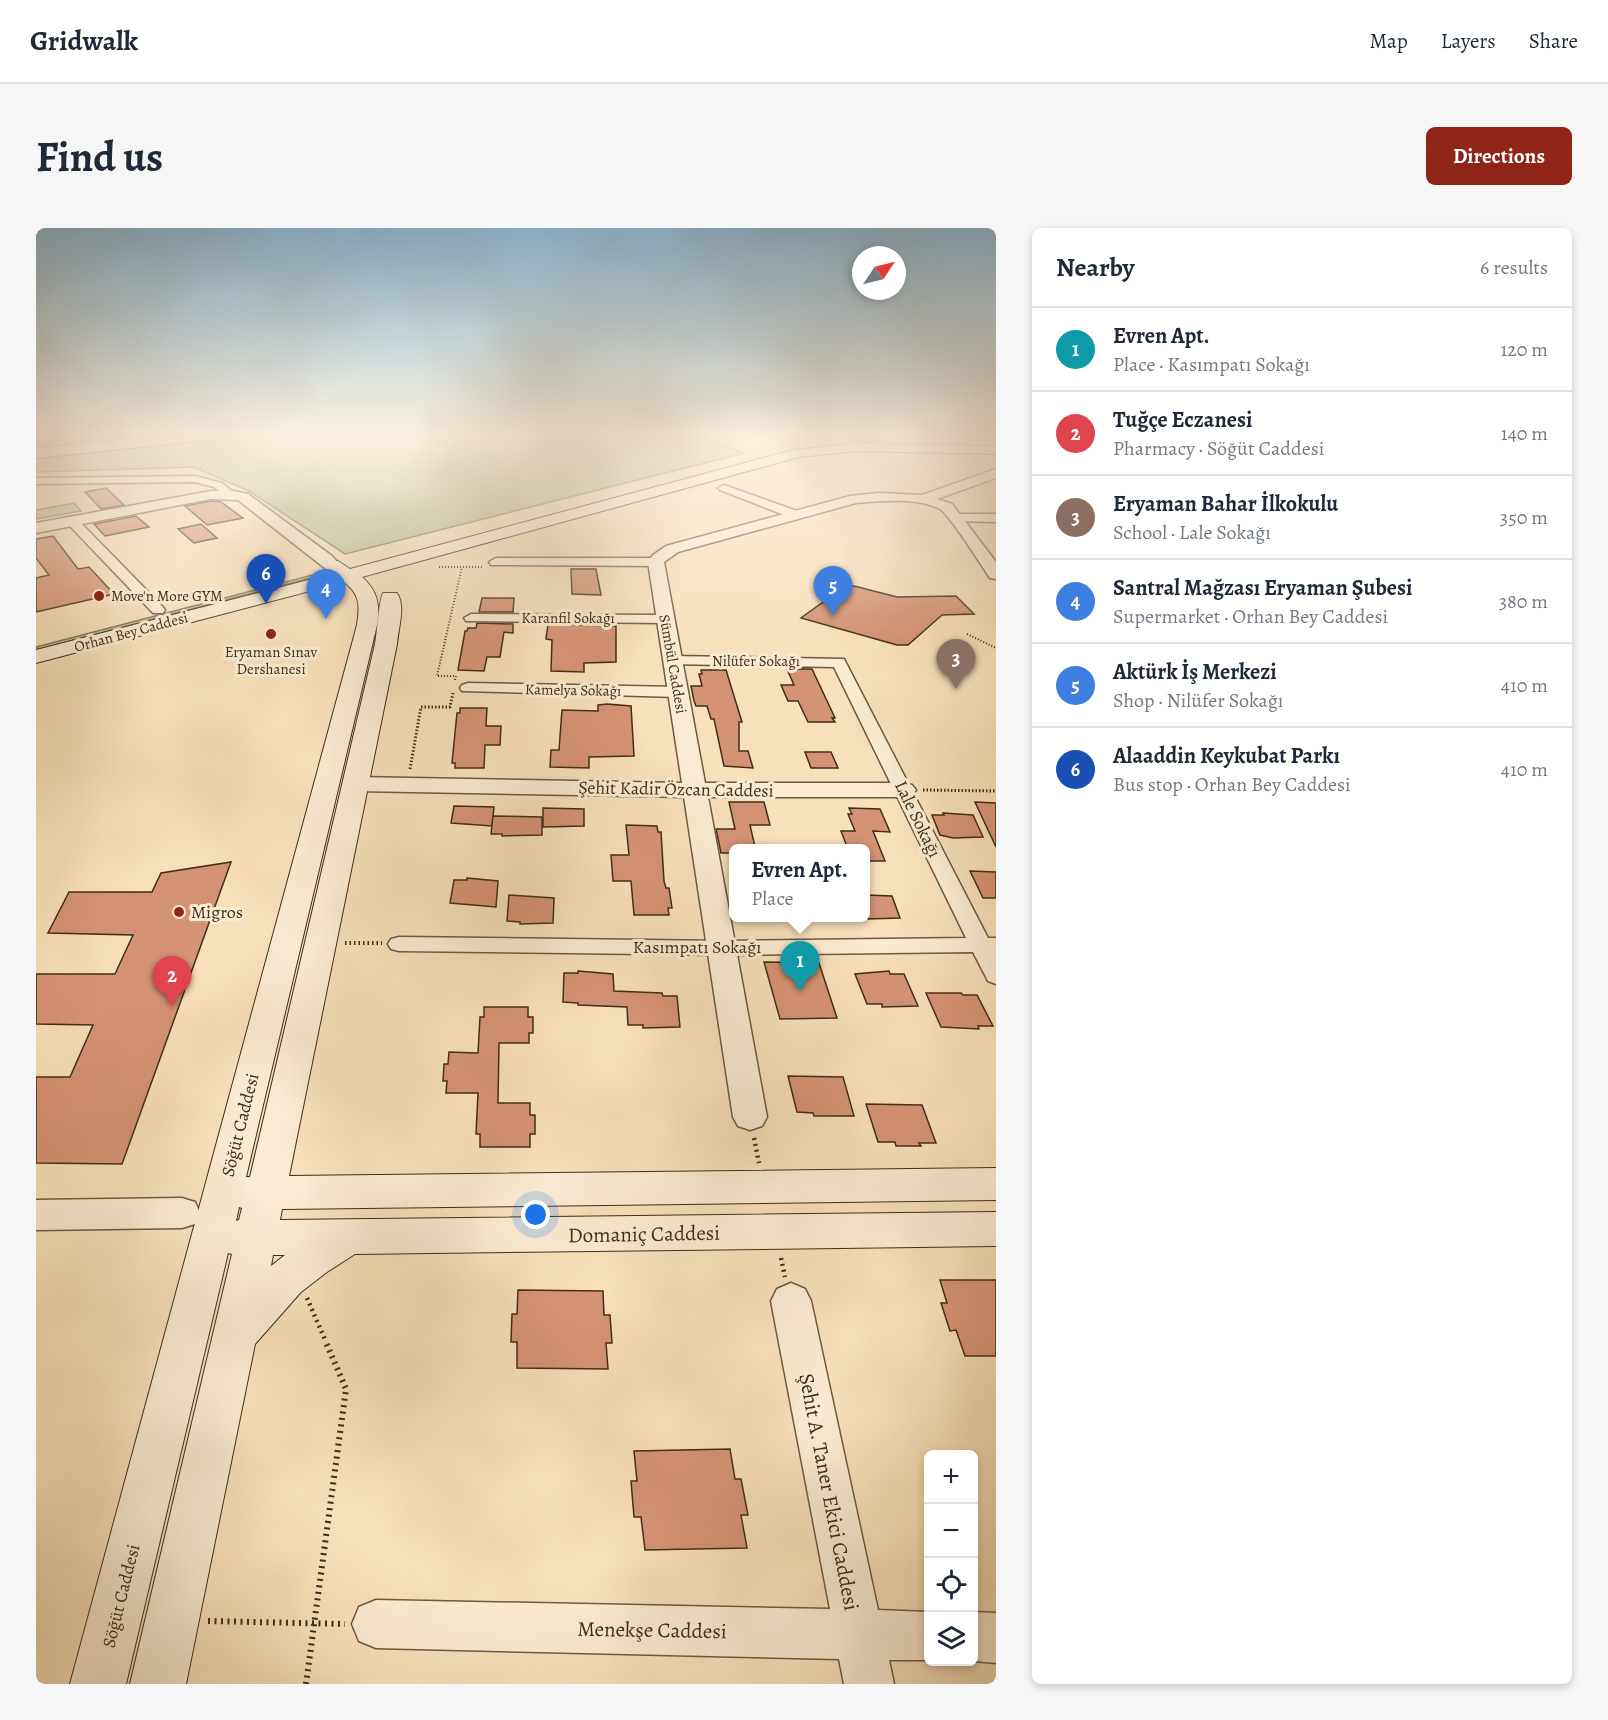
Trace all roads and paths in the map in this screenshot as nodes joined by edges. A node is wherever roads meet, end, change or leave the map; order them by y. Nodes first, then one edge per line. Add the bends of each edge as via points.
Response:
1 (163, 504) edge
2 (252, 504) edge
3 (593, 504) edge
4 (612, 504) edge
5 (767, 504) edge
6 (840, 504) edge
7 (939, 504) edge
8 (796, 515) junction
9 (955, 518) junction
10 (996, 518) edge
11 (72, 521) junction
12 (36, 528) edge
13 (496, 562) dead end
14 (656, 562) junction
15 (462, 567) dead end
16 (994, 568) edge
17 (355, 573) junction
18 (307, 586) junction
19 (158, 610) junction
20 (471, 618) dead end
21 (666, 619) junction
22 (967, 634) dead end
23 (36, 641) edge
24 (996, 648) edge
25 (36, 657) edge
26 (673, 661) junction
27 (839, 662) joint
28 (468, 688) dead end
29 (678, 692) junction
30 (355, 784) junction
31 (408, 785) junction
32 (694, 790) junction
33 (904, 790) junction
34 (996, 791) edge
35 (320, 943) junction
36 (399, 944) joint
37 (988, 945) edge
38 (722, 948) junction
39 (996, 976) edge
40 (750, 1117) joint
41 (996, 1184) edge
42 (764, 1187) junction
43 (244, 1193) junction
44 (36, 1215) edge
45 (996, 1228) edge
46 (216, 1230) junction
47 (776, 1232) junction
48 (347, 1238) junction
49 (294, 1270) junction
50 (790, 1301) joint
51 (234, 1336) junction
52 (172, 1621) junction
53 (314, 1623) junction
54 (376, 1624) joint
55 (858, 1634) junction
56 (924, 1636) edge
57 (978, 1637) edge
58 (996, 1638) edge
59 (98, 1684) edge
60 (158, 1684) edge
61 (306, 1684) edge
62 (869, 1684) edge

1 - 11 street
2 - 17 street via 326,559
3 - 17 main road, Orhan Bey Caddesi
4 - 17 main road, Orhan Bey Caddesi
5 - 8 street
6 - 8 street
7 - 9 street
8 - 14 street via 672,549
9 - 10 street
9 - 16 street
11 - 12 street
11 - 19 street
13 - 14 street
14 - 21 street, Sümbül Caddesi
15 - 31 path via 437,676 456,676 450,707 421,707
17 - 18 main road, Orhan Bey Caddesi
17 - 18 main road via 346,588
17 - 19 main road, Orhan Bey Caddesi
17 - 30 main road, Söğüt Caddesi via 384,583 391,608
17 - 43 main road, Söğüt Caddesi via 370,602 367,625
18 - 25 main road, Orhan Bey Caddesi
19 - 23 main road, Orhan Bey Caddesi
20 - 21 street, Karanfil Sokağı
21 - 26 street, Sümbül Caddesi
22 - 24 path
26 - 27 street, Nilüfer Sokağı
26 - 29 street, Sümbül Caddesi
27 - 33 street, Lale Sokağı
28 - 29 street, Kamelya Sokağı
29 - 32 street, Sümbül Caddesi
30 - 31 street, Şehit Kadir Özcan Caddesi
30 - 35 main road, Söğüt Caddesi
31 - 32 street, Şehit Kadir Özcan Caddesi
32 - 33 street, Şehit Kadir Özcan Caddesi
32 - 38 street, Sümbül Caddesi
33 - 34 path
33 - 37 street, Lale Sokağı
35 - 36 path
35 - 43 main road, Söğüt Caddesi
36 - 38 street, Kasımpatı Sokağı
37 - 38 street, Kasımpatı Sokağı
37 - 39 street, Lale Sokağı
38 - 40 street, Sümbül Caddesi
40 - 42 path
41 - 42 main road
42 - 43 main road
43 - 46 main road, Söğüt Caddesi
43 - 46 street
44 - 46 street
45 - 47 main road, Domaniç Caddesi
46 - 48 main road, Domaniç Caddesi
46 - 51 main road, Söğüt Caddesi
46 - 59 main road, Söğüt Caddesi
47 - 48 main road, Domaniç Caddesi
47 - 50 path
48 - 49 main road
49 - 51 main road via 263,1299
49 - 53 path via 346,1389
50 - 55 street, Şehit A. Taner Ekici Caddesi
51 - 52 main road, Söğüt Caddesi
52 - 53 path
52 - 60 main road, Söğüt Caddesi
53 - 54 path
53 - 61 path
54 - 55 street, Menekşe Caddesi
55 - 56 street, Menekşe Caddesi
55 - 62 street, Şehit A. Taner Ekici Caddesi
57 - 58 street

